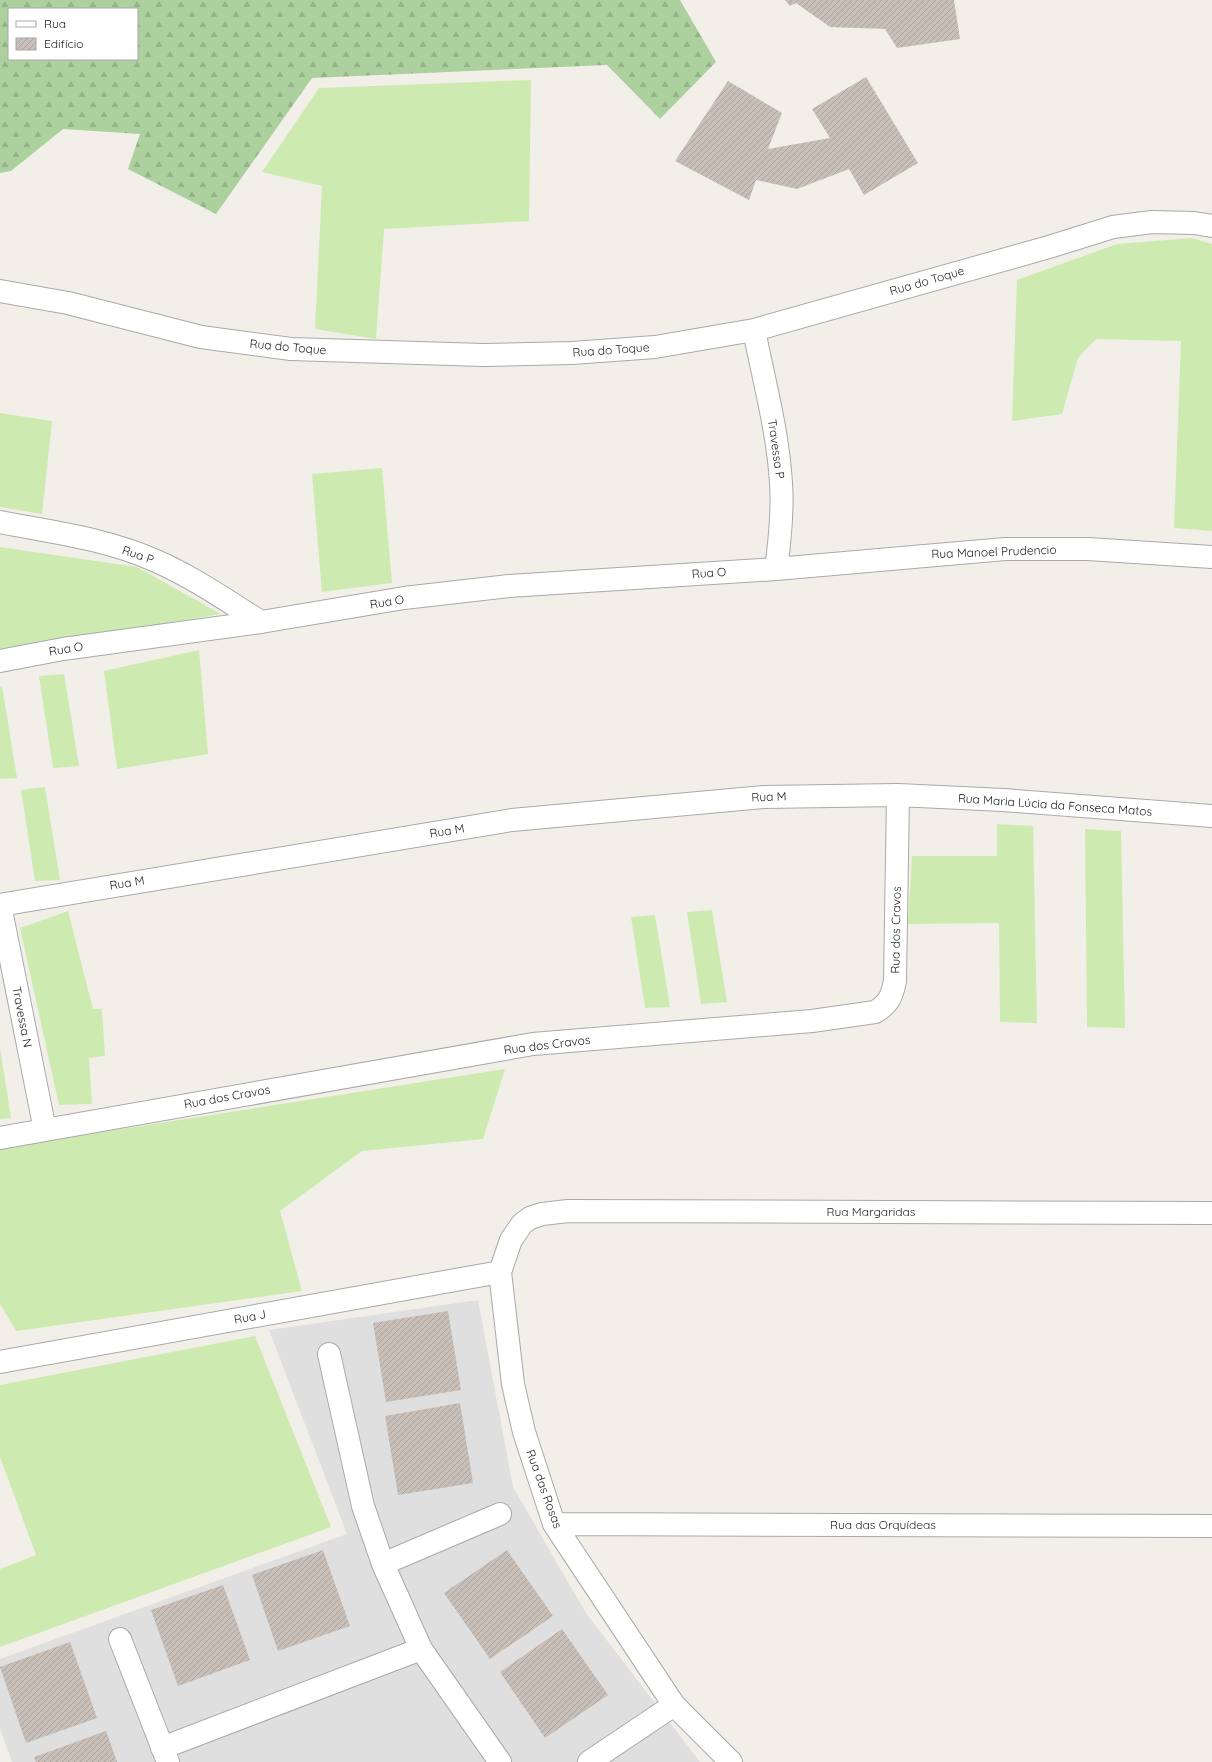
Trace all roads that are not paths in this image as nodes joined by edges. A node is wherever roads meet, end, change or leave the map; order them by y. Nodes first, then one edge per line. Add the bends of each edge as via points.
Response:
1 (1212, 226) edge
2 (0, 291) edge
3 (754, 330) junction
4 (0, 522) edge
5 (1212, 557) edge
6 (776, 569) junction
7 (261, 622) junction
8 (0, 661) edge
9 (898, 795) junction
10 (1212, 816) edge
11 (0, 905) edge
12 (45, 1130) junction
13 (0, 1138) edge
14 (1212, 1212) edge
15 (530, 1218) joint
16 (500, 1272) junction
17 (329, 1354) dead end
18 (0, 1362) edge
19 (500, 1514) dead end
20 (554, 1524) junction
21 (1212, 1526) edge
22 (383, 1564) junction
23 (120, 1639) dead end
24 (421, 1649) junction
25 (674, 1705) junction
26 (165, 1755) edge
27 (500, 1762) edge
28 (589, 1762) edge
29 (731, 1762) edge

1 - 3 street, Rua do Toque via 1152,222 1113,227
2 - 3 street, Rua do Toque via 68,303 201,337 291,349 475,355 572,353 655,347
3 - 6 street, Travessa P via 773,421 780,476 782,513
4 - 7 street, Rua P via 131,551 183,575
5 - 6 street, Rua Manoel Prudencio via 1088,549 1005,549
6 - 7 street, Rua O via 509,586 404,598
7 - 8 street, Rua O via 63,649
9 - 10 street, Rua Maria Lúcia da Fonseca Matos via 1003,800
9 - 11 street, Rua M via 764,796 512,820
9 - 12 street, Rua dos Cravos via 895,981 890,1000 875,1012 812,1021 533,1044
11 - 12 street, Travessa N
12 - 13 street, Rua dos Cravos
14 - 15 street, Rua Margaridas via 568,1211
15 - 16 street, Rua das Rosas via 522,1224 511,1240
16 - 18 street, Rua J
16 - 20 street, Rua das Rosas via 513,1384 524,1432
17 - 22 street via 363,1506
19 - 22 street
20 - 21 street, Rua das Orquídeas
20 - 25 street, Rua das Rosas
22 - 24 street
23 - 26 street
24 - 26 street
24 - 27 street
25 - 28 street
25 - 29 street, Rua das Rosas

